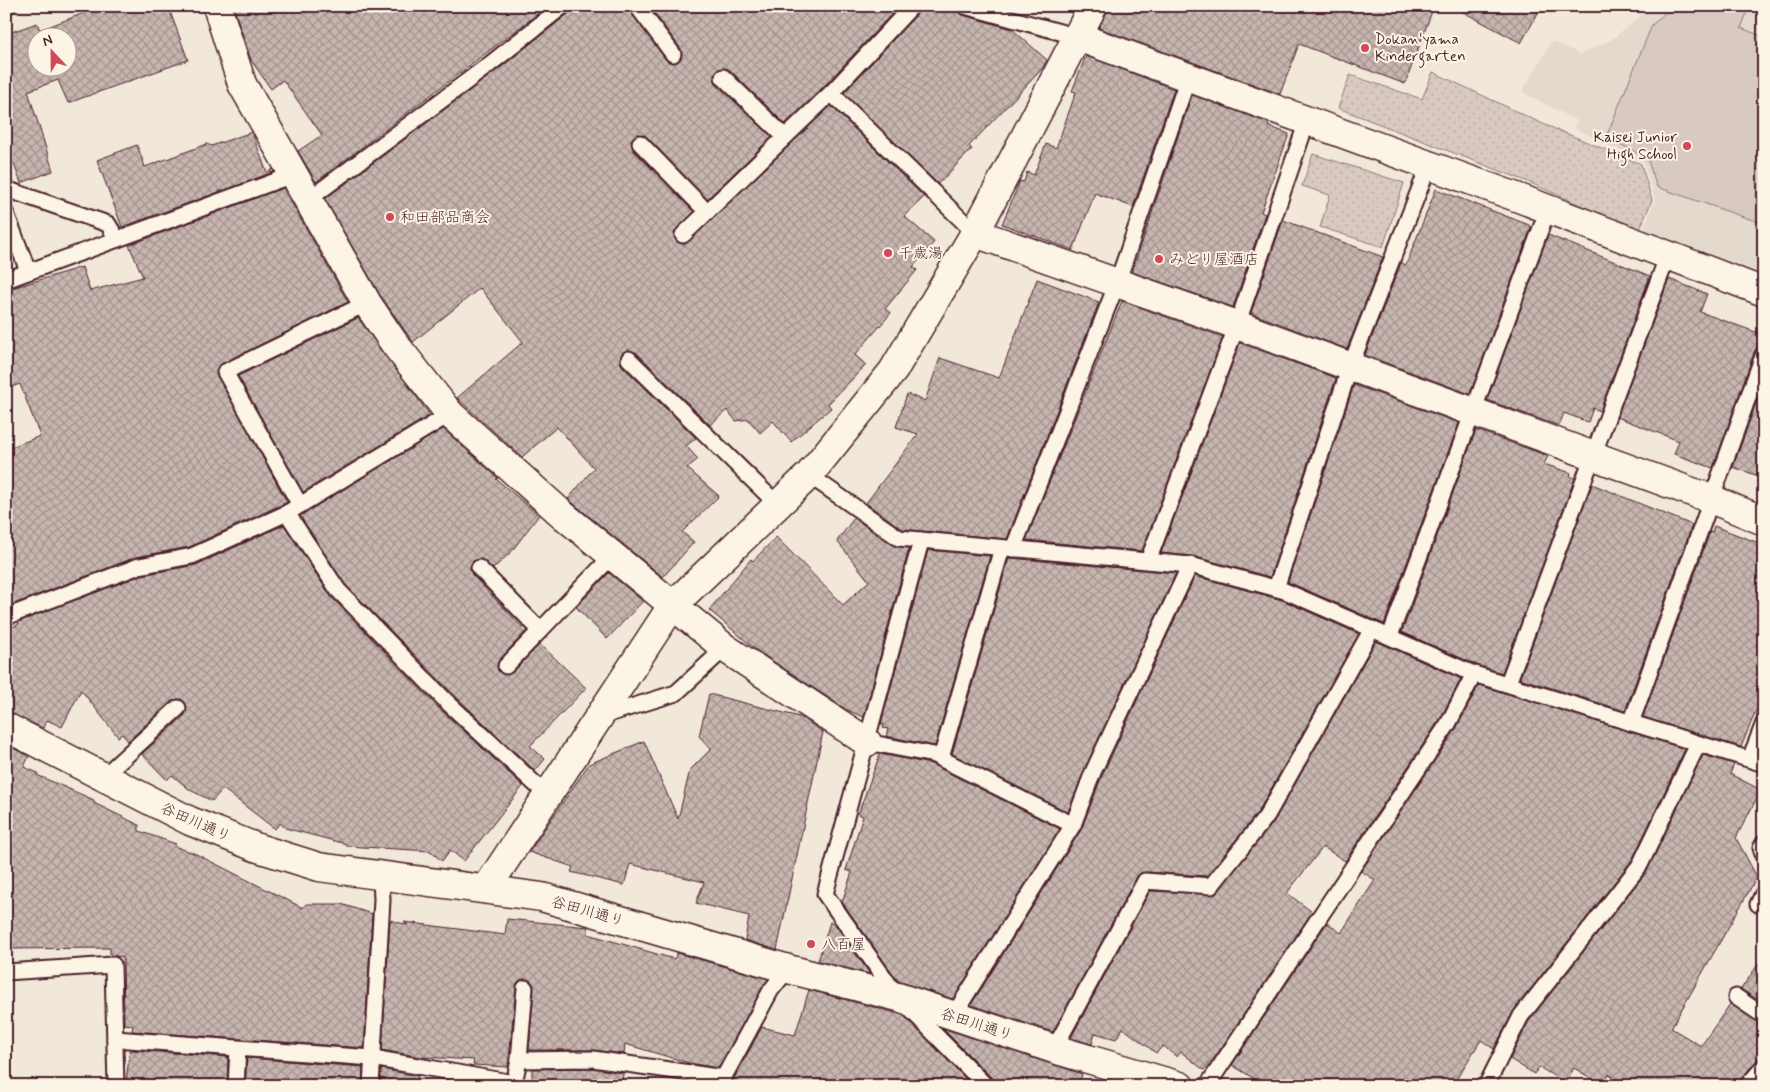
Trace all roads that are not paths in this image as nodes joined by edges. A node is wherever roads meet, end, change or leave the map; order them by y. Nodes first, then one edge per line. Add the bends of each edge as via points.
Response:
1 (563, 6) edge
2 (638, 6) edge
3 (912, 6) edge
4 (965, 6) edge
5 (1093, 6) edge
6 (219, 7) edge
7 (1078, 37) junction
8 (673, 54) dead end
9 (723, 77) dead end
10 (1188, 78) junction
11 (831, 93) junction
12 (1307, 120) junction
13 (785, 137) junction
14 (640, 143) dead end
15 (1428, 165) junction
16 (295, 174) junction
17 (6, 190) edge
18 (308, 200) junction
19 (1548, 209) junction
20 (707, 212) junction
21 (6, 213) edge
22 (975, 233) junction
23 (683, 235) dead end
24 (117, 238) junction
25 (1668, 255) junction
26 (28, 272) junction
27 (6, 280) edge
28 (1117, 283) junction
29 (1764, 292) edge
30 (367, 303) junction
31 (1237, 325) junction
32 (1764, 353) edge
33 (629, 359) dead end
34 (1350, 366) junction
35 (1471, 412) junction
36 (450, 414) junction
37 (1593, 456) junction
38 (809, 475) junction
39 (1710, 499) junction
40 (778, 504) junction
41 (300, 505) junction
42 (287, 513) junction
43 (1764, 521) edge
44 (921, 540) junction
45 (1008, 549) junction
46 (613, 555) junction
47 (1148, 561) junction
48 (1190, 565) junction
49 (479, 568) dead end
50 (1276, 588) junction
51 (672, 606) junction
52 (6, 617) edge
53 (1372, 629) junction
54 (540, 630) junction
55 (1390, 636) junction
56 (724, 648) junction
57 (506, 666) dead end
58 (1474, 674) junction
59 (1508, 683) junction
60 (178, 708) dead end
61 (598, 717) junction
62 (1631, 723) junction
63 (1764, 723) edge
64 (6, 727) edge
65 (867, 742) junction
66 (1698, 744) junction
67 (941, 758) junction
68 (1757, 761) edge
69 (102, 777) junction
70 (547, 795) junction
71 (1073, 825) junction
72 (1764, 843) edge
73 (1764, 857) edge
74 (381, 876) junction
75 (486, 889) junction
76 (788, 968) junction
77 (6, 972) edge
78 (525, 988) dead end
79 (898, 997) junction
80 (1736, 997) dead end
81 (953, 1016) junction
82 (1764, 1016) edge
83 (115, 1039) junction
84 (1054, 1049) junction
85 (238, 1050) junction
86 (372, 1058) junction
87 (519, 1060) junction
88 (1764, 1066) edge
89 (721, 1082) edge
90 (514, 1084) edge
91 (116, 1086) edge
92 (236, 1086) edge
93 (371, 1086) edge
94 (986, 1086) edge
95 (1180, 1086) edge
96 (1207, 1086) edge
97 (1486, 1086) edge
98 (1747, 1086) edge

1 - 18 lane
2 - 8 lane
3 - 11 lane
4 - 7 lane
5 - 7 street
6 - 16 street via 242,84
7 - 10 street
7 - 22 street
9 - 13 lane
10 - 12 street
10 - 28 lane
11 - 13 lane
11 - 22 lane
12 - 15 street
12 - 31 lane
13 - 20 lane
14 - 20 lane
15 - 19 street
15 - 34 lane
16 - 18 street
16 - 24 lane
17 - 24 lane via 108,224
18 - 30 street
19 - 25 street
19 - 35 lane
20 - 23 lane
21 - 26 lane
22 - 28 street
22 - 38 street via 893,371
24 - 26 lane
25 - 29 street
25 - 37 lane
26 - 27 lane
28 - 31 street
28 - 45 lane
30 - 36 street
30 - 41 lane via 225,372
31 - 34 street
31 - 47 lane
32 - 39 lane
33 - 40 lane
34 - 35 street
34 - 50 lane
35 - 37 street
35 - 55 lane
36 - 41 lane
36 - 46 street via 563,516
37 - 39 street
37 - 59 lane
38 - 40 street
38 - 44 lane via 899,538
39 - 43 street
39 - 62 lane
40 - 51 street
41 - 42 lane
42 - 52 lane via 192,556 139,566
42 - 70 lane via 338,590 446,701
44 - 45 lane
44 - 65 lane
45 - 47 lane
45 - 67 lane
46 - 51 street
46 - 54 lane
47 - 48 lane
48 - 50 lane
48 - 71 lane via 1093,772
49 - 54 lane
50 - 53 lane
51 - 56 street
51 - 61 street
53 - 55 lane
53 - 84 lane via 1266,817 1211,886 1145,881
54 - 57 lane
55 - 58 lane
56 - 61 lane via 676,693
56 - 65 street
58 - 59 lane
58 - 96 lane via 1448,724
59 - 62 lane
60 - 69 lane
61 - 70 street
62 - 66 lane
63 - 68 lane
64 - 69 street, 谷田川通り
65 - 67 lane
65 - 79 lane via 825,894
66 - 68 lane
66 - 97 lane via 1640,865 1521,1016
67 - 71 lane
69 - 74 street, 谷田川通り via 190,821 258,848 319,867
70 - 75 street
71 - 81 lane
72 - 73 lane via 1761,848
74 - 75 street, 谷田川通り
74 - 86 lane
75 - 76 street, 谷田川通り via 542,898
76 - 79 street, 谷田川通り
76 - 89 lane via 771,990
77 - 83 lane via 113,965
78 - 87 lane
79 - 81 street, 谷田川通り
79 - 94 lane
80 - 82 lane
81 - 84 street, 谷田川通り
83 - 85 lane
83 - 91 lane
84 - 95 street, 谷田川通り
85 - 86 lane
85 - 92 lane
86 - 90 lane
86 - 93 lane
87 - 89 lane via 593,1059
87 - 90 lane
88 - 98 lane

